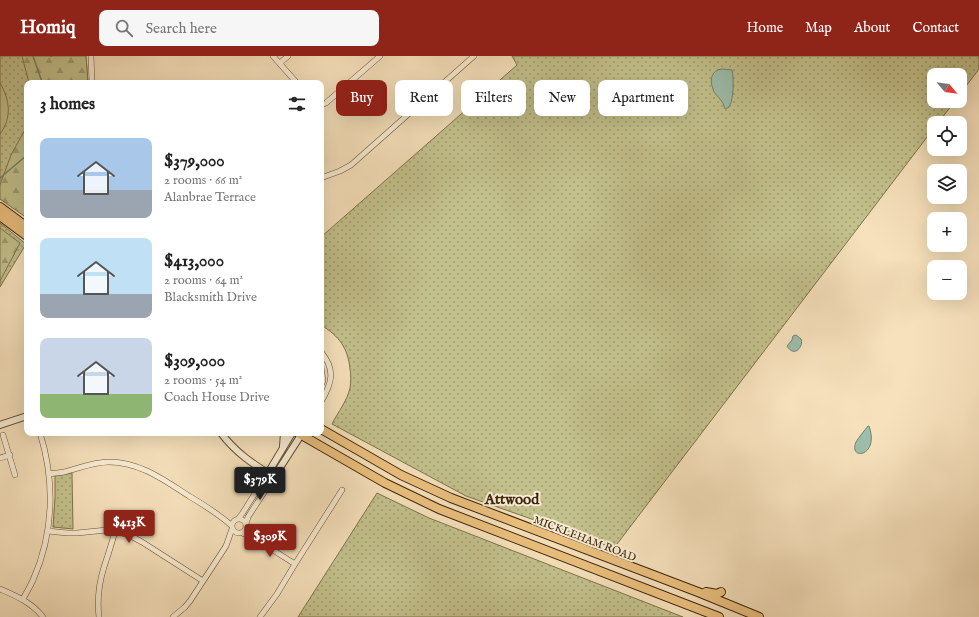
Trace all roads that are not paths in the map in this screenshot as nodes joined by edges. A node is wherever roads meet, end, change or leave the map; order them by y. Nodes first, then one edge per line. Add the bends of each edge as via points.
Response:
1 (91, 56) edge
2 (273, 56) edge
3 (288, 56) edge
4 (380, 56) edge
5 (474, 56) edge
6 (280, 63) junction
7 (92, 80) edge
8 (294, 80) edge
9 (324, 104) edge
10 (324, 177) edge
11 (0, 207) edge
12 (0, 216) edge
13 (24, 225) edge
14 (24, 234) edge
15 (324, 356) edge
16 (324, 397) edge
17 (24, 417) edge
18 (0, 426) edge
19 (324, 431) edge
20 (4, 435) dead end
21 (41, 436) edge
22 (224, 436) edge
23 (284, 436) edge
24 (290, 436) edge
25 (300, 436) edge
26 (304, 436) edge
27 (282, 449) junction
28 (10, 455) junction
29 (0, 458) edge
30 (268, 473) junction
31 (49, 474) junction
32 (15, 475) dead end
33 (274, 477) junction
34 (342, 490) dead end
35 (234, 524) junction
36 (246, 526) junction
37 (115, 530) junction
38 (48, 531) junction
39 (240, 533) junction
40 (254, 538) junction
41 (226, 546) junction
42 (295, 564) junction
43 (203, 581) junction
44 (0, 589) edge
45 (698, 592) junction
46 (721, 592) dead end
47 (23, 599) junction
48 (720, 601) junction
49 (715, 616) edge
50 (43, 617) edge
51 (99, 617) edge
52 (174, 617) edge
53 (260, 617) edge
54 (760, 617) edge

1 - 7 street
2 - 6 street
3 - 6 street
4 - 9 street
5 - 10 street via 351,165
6 - 8 street
11 - 13 main road
12 - 14 main road
15 - 16 street via 331,372 330,386
17 - 18 street
19 - 45 main road, MICKLEHAM ROAD via 402,475 451,498
20 - 28 street
21 - 31 street
22 - 30 street via 238,452
23 - 27 street
24 - 27 street
25 - 33 street
26 - 49 main road via 385,483 439,509
27 - 30 street
28 - 29 street
28 - 32 street
30 - 33 street
30 - 35 street
31 - 35 street via 97,463 116,462 134,465 155,474
31 - 38 street via 51,497
33 - 36 street via 248,517
34 - 42 street
35 - 36 street via 243,520
35 - 39 street via 235,532
35 - 41 street
36 - 39 street
36 - 40 street
37 - 38 street via 77,533
37 - 43 street via 142,542
37 - 51 street via 101,578
38 - 47 street via 38,567
39 - 40 street
39 - 41 street
40 - 42 street
41 - 43 street
42 - 53 street
43 - 52 street via 185,607
44 - 47 street
45 - 46 main road
45 - 48 main road, MICKLEHAM ROAD
47 - 50 street
48 - 49 main road
48 - 54 main road, MICKLEHAM ROAD

